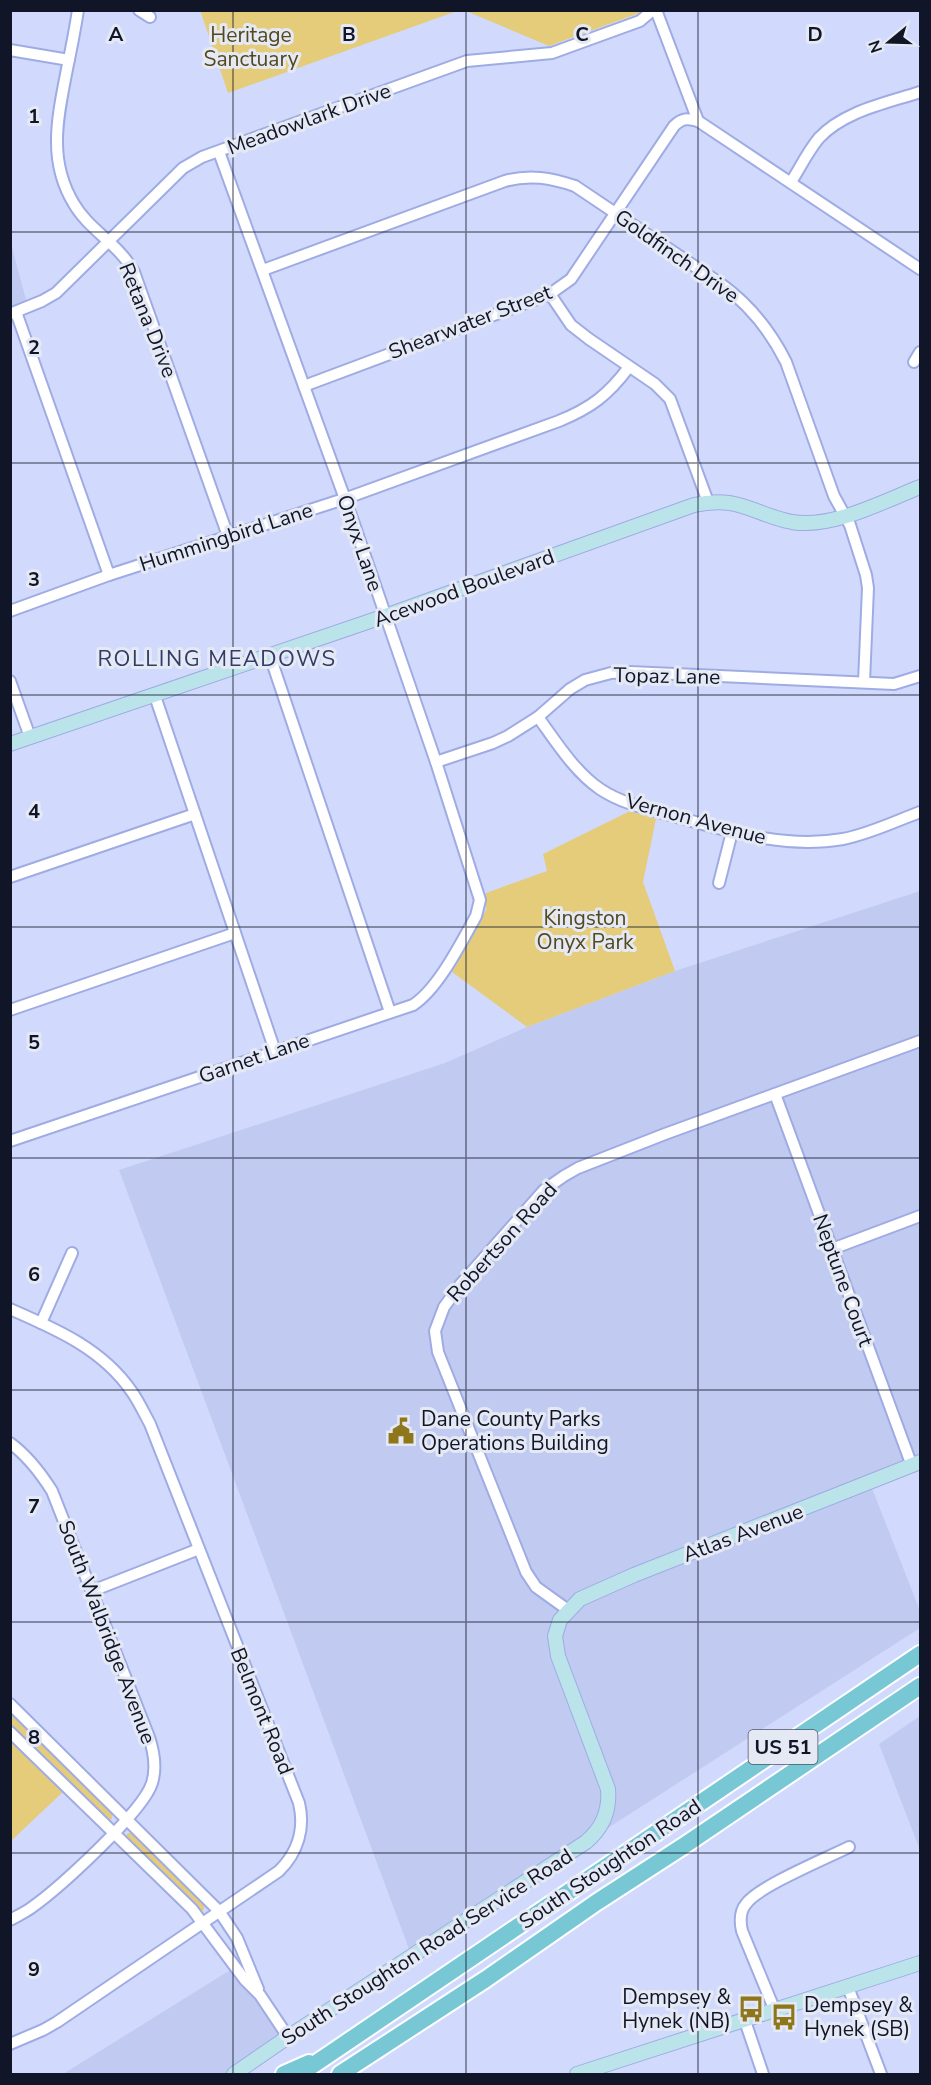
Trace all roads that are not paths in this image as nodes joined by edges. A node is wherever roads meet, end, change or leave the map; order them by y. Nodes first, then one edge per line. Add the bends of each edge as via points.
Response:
1 (78, 10) edge
2 (140, 10) edge
3 (654, 10) edge
4 (150, 17) dead end
5 (10, 50) edge
6 (69, 60) junction
7 (921, 92) edge
8 (698, 121) junction
9 (219, 152) junction
10 (791, 182) junction
11 (616, 214) junction
12 (108, 243) junction
13 (921, 269) edge
14 (263, 270) junction
15 (550, 294) junction
16 (13, 313) edge
17 (629, 367) junction
18 (304, 386) junction
19 (921, 487) edge
20 (344, 499) junction
21 (708, 502) junction
22 (844, 516) junction
23 (228, 536) junction
24 (109, 575) junction
25 (10, 611) edge
26 (385, 616) junction
27 (270, 656) junction
28 (921, 676) edge
29 (10, 681) edge
30 (864, 682) junction
31 (154, 696) junction
32 (538, 717) junction
33 (30, 737) junction
34 (10, 744) edge
35 (436, 762) junction
36 (921, 812) edge
37 (195, 814) junction
38 (732, 832) junction
39 (10, 877) edge
40 (718, 883) dead end
41 (235, 933) junction
42 (466, 934) joint
43 (10, 1010) edge
44 (390, 1012) junction
45 (921, 1041) edge
46 (275, 1051) junction
47 (775, 1094) junction
48 (10, 1141) edge
49 (921, 1216) edge
50 (832, 1249) junction
51 (72, 1253) dead end
52 (10, 1309) edge
53 (41, 1323) junction
54 (10, 1443) edge
55 (916, 1464) edge
56 (199, 1549) junction
57 (92, 1591) junction
58 (568, 1610) junction
59 (921, 1654) edge
60 (921, 1686) edge
61 (10, 1704) edge
62 (10, 1732) edge
63 (127, 1819) junction
64 (114, 1833) junction
65 (645, 1841) junction
66 (849, 1847) dead end
67 (659, 1862) junction
68 (219, 1911) junction
69 (10, 1920) edge
70 (204, 1923) junction
71 (921, 1963) edge
72 (486, 1979) junction
73 (848, 1987) junction
74 (260, 1995) junction
75 (775, 2011) junction
76 (745, 2021) junction
77 (288, 2037) junction
78 (10, 2044) edge
79 (334, 2051) junction
80 (234, 2074) edge
81 (284, 2074) edge
82 (300, 2074) edge
83 (340, 2074) edge
84 (360, 2074) edge
85 (577, 2074) edge
86 (763, 2074) edge
87 (881, 2074) edge

1 - 6 street, Retana Drive
2 - 4 street
3 - 8 street
3 - 9 street, Meadowlark Drive via 640,21 552,53 467,61
5 - 6 street
6 - 12 street, Retana Drive via 56,127 57,158 74,204
7 - 10 street via 837,123 819,138
8 - 10 street
8 - 11 street, Shearwater Street via 687,118 674,126
9 - 12 street, Meadowlark Drive via 183,168
9 - 14 street, Onyx Lane
10 - 13 street
11 - 14 street, Goldfinch Drive via 574,186 551,178 519,177
11 - 15 street, Shearwater Street via 571,279
11 - 22 street, Goldfinch Drive via 735,294 760,320 786,363
12 - 16 street, Meadowlark Drive via 56,293
12 - 23 street, Retana Drive via 134,272
14 - 18 street, Onyx Lane
15 - 17 street via 571,325
15 - 18 street, Shearwater Street
16 - 24 street
17 - 20 street, Hummingbird Lane via 614,386 581,412
17 - 21 street via 661,388 670,399
18 - 20 street, Onyx Lane
19 - 22 street, Acewood Boulevard
20 - 23 street, Hummingbird Lane
20 - 26 street, Onyx Lane
21 - 22 street, Acewood Boulevard via 730,502 793,522 820,522
21 - 26 street, Acewood Boulevard
22 - 30 street, Goldfinch Drive via 866,575
23 - 24 street, Hummingbird Lane
24 - 25 street, Hummingbird Lane
26 - 27 street, Acewood Boulevard
26 - 35 street, Onyx Lane
27 - 31 street, Acewood Boulevard
27 - 44 street
28 - 30 street, Topaz Lane via 894,684
29 - 33 street
30 - 32 street, Topaz Lane via 611,673 594,676 570,689
31 - 33 street, Acewood Boulevard
31 - 37 street
32 - 35 street, Topaz Lane via 493,743
32 - 38 street, Vernon Avenue via 580,772 606,793
33 - 34 street, Acewood Boulevard
35 - 42 street, Onyx Lane via 480,900
36 - 38 street, Vernon Avenue via 843,839 783,842
37 - 39 street
37 - 41 street
38 - 40 street
41 - 43 street
41 - 46 street
42 - 44 street, Garnet Lane via 426,995 413,1005
44 - 46 street, Garnet Lane
45 - 47 street, Robertson Road
46 - 48 street, Garnet Lane
47 - 50 street, Neptune Court
47 - 58 street, Robertson Road via 564,1176 545,1190 441,1310 435,1331 438,1352 526,1572 536,1587
49 - 50 street
50 - 55 street, Neptune Court
51 - 53 street
52 - 53 street, Belmont Road
53 - 56 street, Belmont Road via 91,1349 132,1391 150,1424
54 - 57 street, South Walbridge Avenue via 35,1466 52,1491
55 - 58 street, Atlas Avenue via 592,1593
56 - 57 street
56 - 68 street, Belmont Road via 299,1803 302,1821 296,1847 284,1866
57 - 63 street, South Walbridge Avenue via 154,1754 151,1785
58 - 77 street, South Stoughton Road Service Road via 555,1636 558,1656 608,1789 608,1809 602,1825 586,1842
59 - 65 main road, South Stoughton Road / US 51
60 - 67 main road, South Stoughton Road / US 51
61 - 63 street
62 - 64 street
63 - 64 street, South Walbridge Avenue
63 - 68 street
64 - 69 street, South Walbridge Avenue via 30,1909
64 - 70 street
65 - 67 main road
65 - 79 main road, South Stoughton Road / US 51
66 - 75 street via 759,1892 744,1906 742,1931
67 - 72 main road, South Stoughton Road / US 51
68 - 70 street, Belmont Road
68 - 74 street via 237,1938
70 - 74 street
70 - 78 street, Belmont Road via 50,2026
71 - 73 street
72 - 83 main road, South Stoughton Road / US 51
72 - 84 main road
73 - 75 street
73 - 87 street
74 - 77 street
75 - 76 street
76 - 85 street
76 - 86 street
77 - 80 street, South Stoughton Road Service Road
79 - 81 main road
79 - 82 main road, South Stoughton Road / US 51

